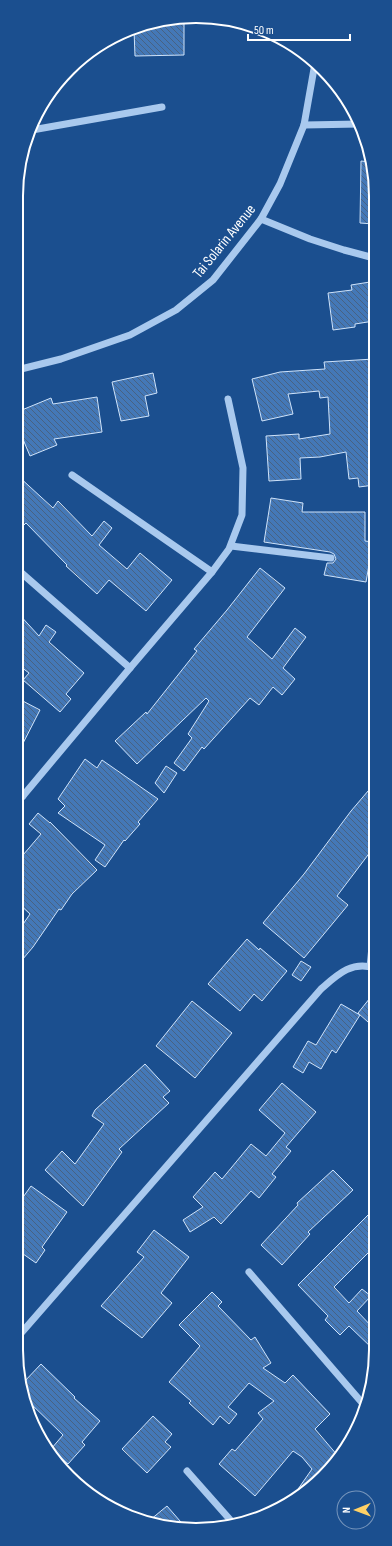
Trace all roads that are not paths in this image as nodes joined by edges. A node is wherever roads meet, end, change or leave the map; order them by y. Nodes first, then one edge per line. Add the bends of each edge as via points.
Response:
1 (314, 70) edge
2 (162, 107) dead end
3 (353, 124) edge
4 (304, 125) junction
5 (36, 129) edge
6 (261, 219) junction
7 (369, 257) edge
8 (23, 368) edge
9 (228, 399) dead end
10 (72, 475) dead end
11 (231, 546) junction
12 (331, 558) dead end
13 (212, 572) junction
14 (23, 574) edge
15 (130, 668) junction
16 (23, 796) edge
17 (369, 967) edge
18 (249, 1272) dead end
19 (23, 1331) edge
20 (361, 1402) edge
21 (187, 1471) dead end
22 (230, 1520) edge

1 - 4 street, Tai Solarin Avenue
2 - 5 street
3 - 4 street
4 - 6 street, Tai Solarin Avenue via 280,184
6 - 7 street via 310,239
6 - 8 street, Tai Solarin Avenue via 213,280 176,310 130,335
9 - 11 street via 243,468 242,515
10 - 13 street
11 - 12 street
11 - 13 street
13 - 15 street
14 - 15 street
15 - 16 street
17 - 19 street via 354,966 321,989
18 - 20 street
21 - 22 street

